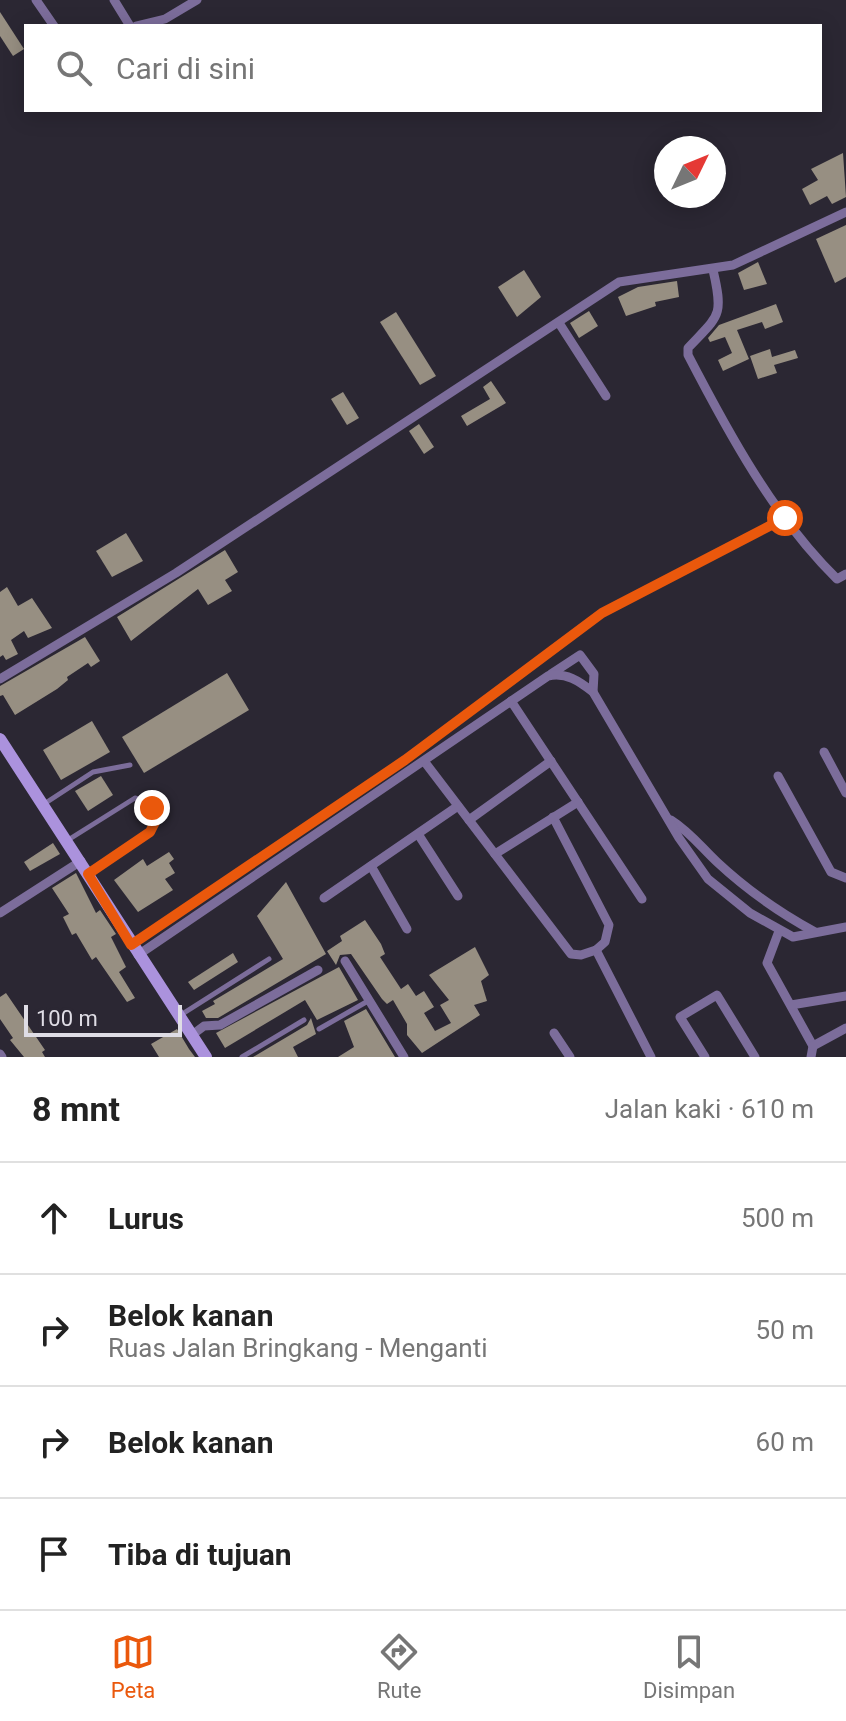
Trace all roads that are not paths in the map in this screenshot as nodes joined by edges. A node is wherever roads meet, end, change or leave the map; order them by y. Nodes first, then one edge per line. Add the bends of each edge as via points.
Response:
1 (36, 0) edge
2 (114, 0) edge
3 (193, 1) edge
4 (53, 24) edge
5 (132, 24) edge
6 (142, 24) edge
7 (846, 212) edge
8 (713, 270) junction
9 (559, 323) junction
10 (606, 396) dead end
11 (785, 518) junction
12 (842, 577) edge
13 (846, 590) edge
14 (548, 676) junction
15 (0, 679) edge
16 (593, 692) junction
17 (511, 701) junction
18 (0, 739) edge
19 (824, 752) dead end
20 (424, 761) junction
21 (551, 761) junction
22 (130, 765) dead end
23 (778, 776) dead end
24 (846, 793) edge
25 (578, 802) junction
26 (43, 805) junction
27 (458, 806) junction
28 (553, 817) junction
29 (469, 820) junction
30 (671, 820) junction
31 (418, 834) junction
32 (67, 841) junction
33 (495, 854) junction
34 (81, 861) junction
35 (371, 866) junction
36 (88, 874) junction
37 (846, 878) edge
38 (747, 884) junction
39 (458, 896) dead end
40 (324, 898) dead end
41 (642, 899) dead end
42 (738, 900) junction
43 (0, 913) edge
44 (846, 927) edge
45 (407, 929) dead end
46 (779, 931) junction
47 (816, 933) junction
48 (135, 950) junction
49 (596, 950) junction
50 (269, 959) dead end
51 (345, 961) dead end
52 (318, 970) dead end
53 (846, 996) edge
54 (368, 1001) junction
55 (791, 1005) junction
56 (178, 1017) junction
57 (304, 1020) dead end
58 (846, 1028) edge
59 (319, 1029) dead end
60 (554, 1033) dead end
61 (192, 1035) junction
62 (813, 1046) junction
63 (206, 1057) edge
64 (242, 1057) edge
65 (404, 1057) edge
66 (570, 1057) edge
67 (651, 1057) edge
68 (705, 1057) edge
69 (755, 1057) edge
70 (811, 1057) edge

1 - 4 street
2 - 5 street
3 - 6 street via 165,19
7 - 8 street
8 - 9 street via 619,282
8 - 11 street via 721,310 688,348 688,355
9 - 10 street
9 - 15 street via 176,573
11 - 12 street via 802,545
11 - 48 lane via 602,613
12 - 13 street
14 - 16 street via 578,680
14 - 16 street via 580,655 594,674
14 - 17 street
16 - 30 street
17 - 20 street
17 - 21 street
18 - 26 main road
19 - 24 street
20 - 27 street
20 - 48 street
21 - 25 street
21 - 29 street
22 - 26 lane via 93,772
23 - 37 street via 831,872
25 - 28 street
25 - 41 street
26 - 32 main road
27 - 29 street
27 - 31 street
28 - 33 street
28 - 49 street via 609,925 605,942
29 - 33 street
30 - 38 street via 694,834 717,862
30 - 42 street via 708,879
31 - 35 street
31 - 39 street
32 - 34 main road
32 - 36 lane via 135,798 152,808 157,818 150,832
33 - 49 street via 571,954
34 - 36 main road
34 - 43 street
35 - 40 street
35 - 45 street
36 - 48 main road
38 - 42 street
38 - 47 street via 771,907
42 - 46 street
44 - 47 street
46 - 47 street via 793,937
46 - 55 street via 767,963
48 - 56 main road
49 - 67 street
50 - 56 lane
51 - 54 street
52 - 61 street
53 - 55 street
54 - 59 lane
54 - 65 street
55 - 62 street
56 - 61 main road
57 - 64 lane
58 - 62 street
60 - 66 street
61 - 63 main road
62 - 70 street
68 - 69 street via 680,1017 717,995

